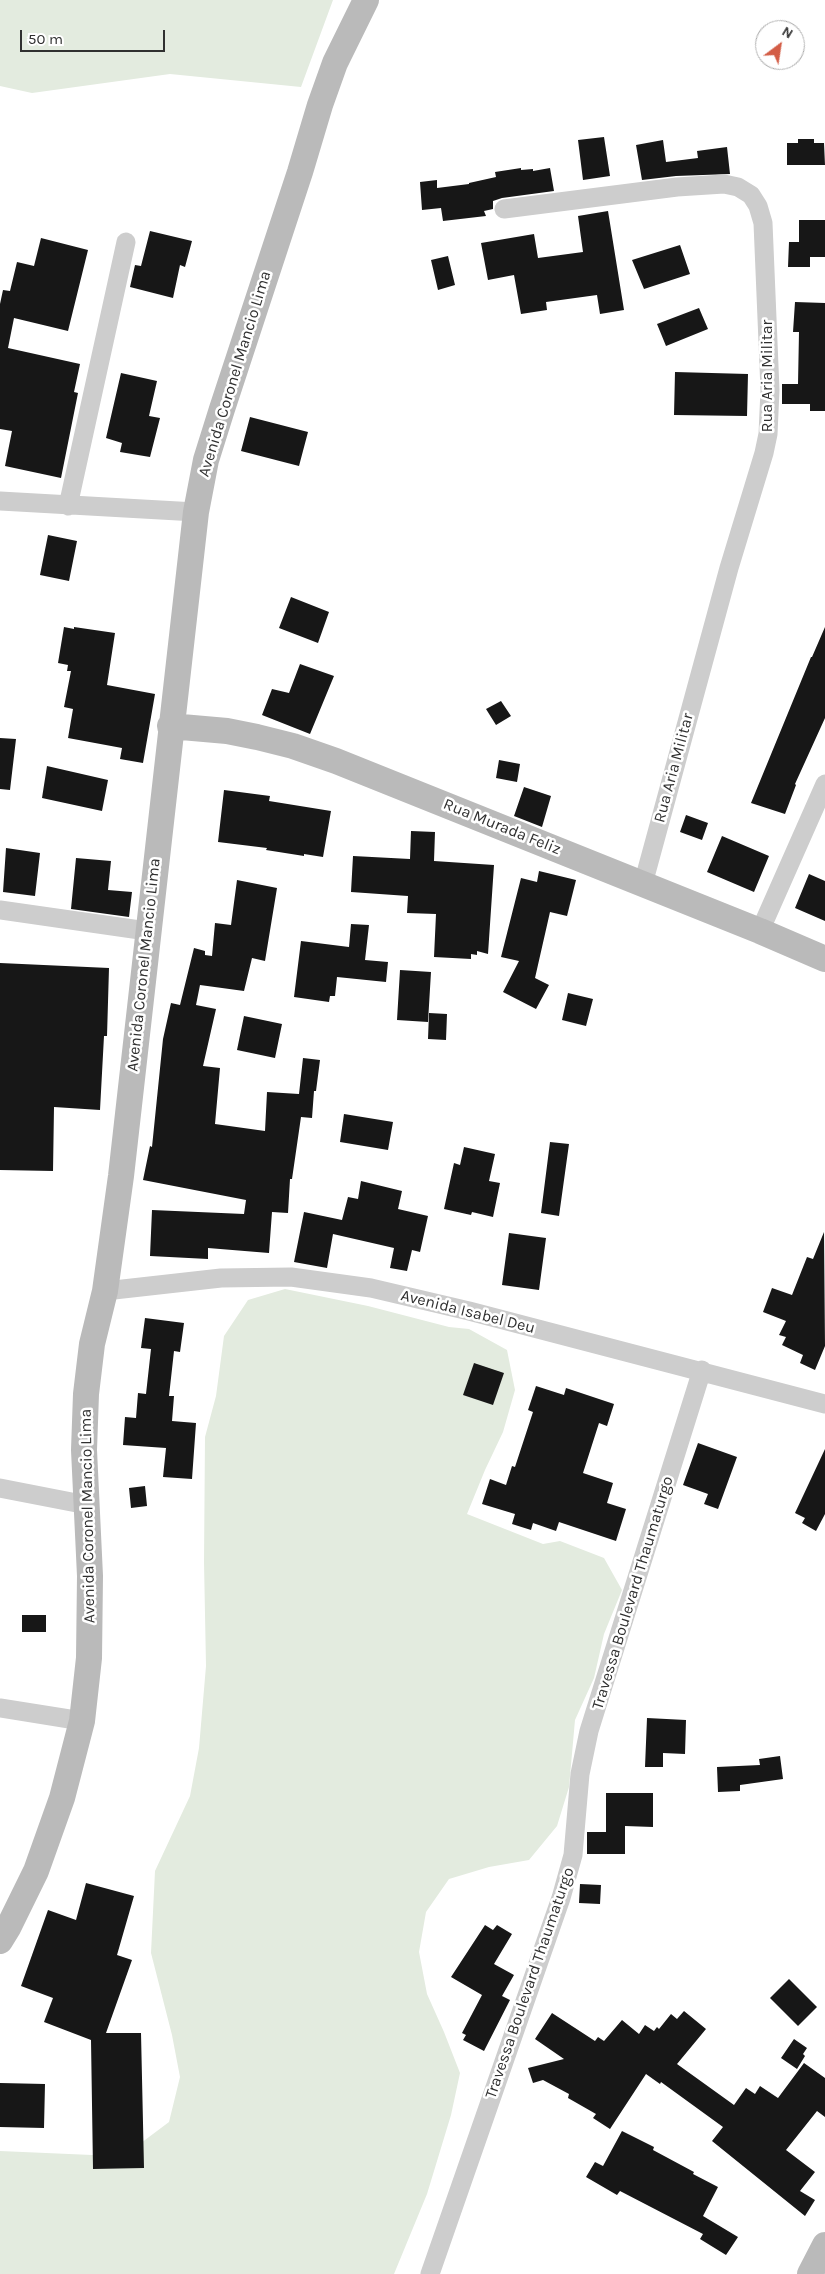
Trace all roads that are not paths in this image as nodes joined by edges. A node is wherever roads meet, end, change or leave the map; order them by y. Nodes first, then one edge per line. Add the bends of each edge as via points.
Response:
1 (366, 0) edge
2 (504, 210) dead end
3 (126, 242) dead end
4 (0, 500) edge
5 (68, 506) junction
6 (196, 512) junction
7 (170, 726) junction
8 (825, 784) edge
9 (643, 884) junction
10 (0, 910) edge
11 (147, 931) junction
12 (760, 931) junction
13 (825, 959) edge
14 (105, 1291) junction
15 (702, 1370) junction
16 (825, 1404) edge
17 (0, 1488) edge
18 (87, 1505) junction
19 (0, 1708) edge
20 (82, 1721) junction
21 (0, 1941) edge
22 (825, 2246) edge
23 (430, 2274) edge
24 (810, 2274) edge

1 - 6 street, Avenida Coronel Mancio Lima via 335,63 320,105 206,460
2 - 9 street, Rua Aria Militar via 668,188 724,184 738,187 750,195 758,206 763,223 770,390 768,434
3 - 5 street
4 - 5 street
5 - 6 street
6 - 7 street, Avenida Coronel Mancio Lima
7 - 9 street, Rua Murada Feliz via 228,731 293,746
7 - 11 street, Avenida Coronel Mancio Lima
8 - 12 street
9 - 12 street, Rua Murada Feliz
10 - 11 street
11 - 14 street, Avenida Coronel Mancio Lima via 121,1176
12 - 13 street, Rua Murada Feliz
14 - 15 street, Avenida Isabel Deu via 220,1278 291,1277 330,1282 371,1288 469,1311
14 - 18 street, Avenida Coronel Mancio Lima via 92,1344 86,1394 84,1450
15 - 16 street, Avenida Isabel Deu
15 - 23 street, Travessa Boulevard Thaumaturgo via 589,1731 580,1774 573,1855 561,1898
17 - 18 street
18 - 20 street, Avenida Coronel Mancio Lima via 89,1658
19 - 20 street
20 - 21 street, Avenida Coronel Mancio Lima via 62,1798 36,1871
22 - 24 street

